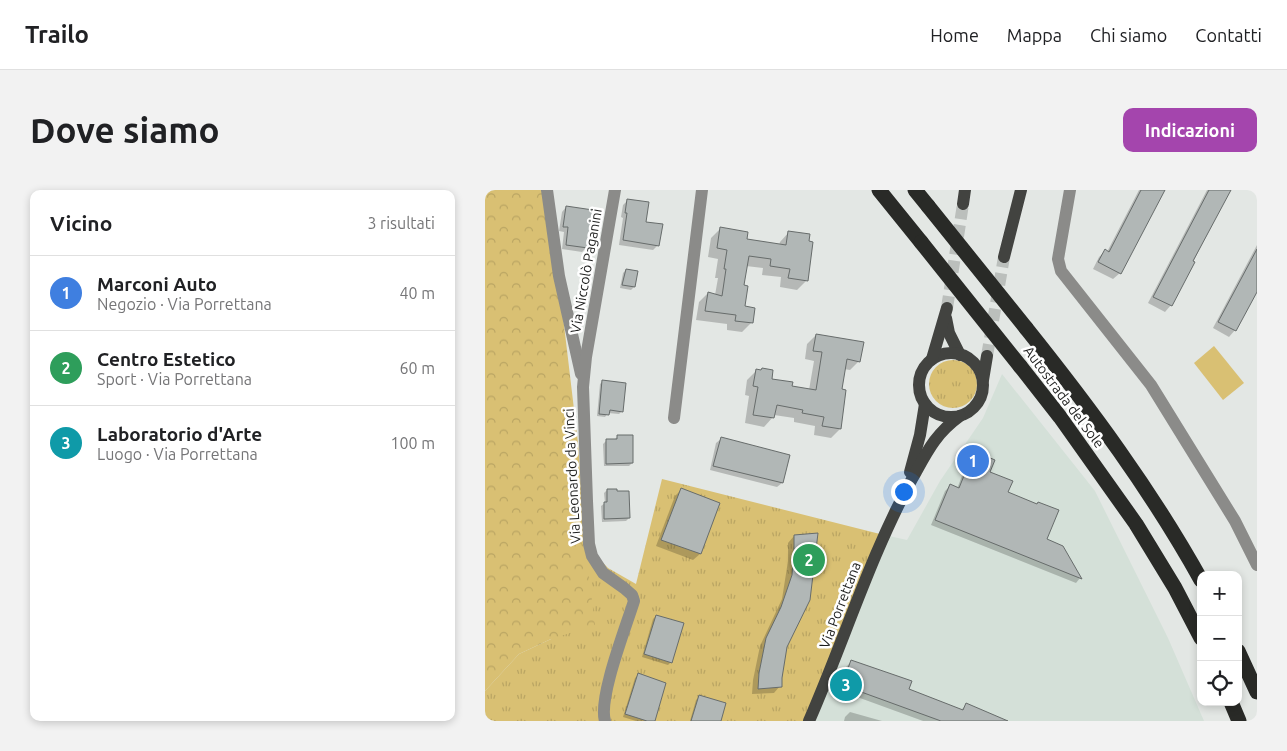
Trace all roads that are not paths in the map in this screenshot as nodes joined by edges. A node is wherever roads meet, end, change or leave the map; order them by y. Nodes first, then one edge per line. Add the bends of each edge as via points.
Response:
1 (547, 190) edge
2 (615, 190) edge
3 (879, 190) edge
4 (915, 190) edge
5 (965, 190) edge
6 (1021, 190) edge
7 (1070, 190) edge
8 (702, 194) edge
9 (963, 204) tunnel mouth
10 (1003, 257) tunnel mouth
11 (963, 356) junction
12 (586, 357) joint
13 (932, 359) junction
14 (983, 380) junction
15 (583, 387) junction
16 (925, 404) junction
17 (960, 416) junction
18 (674, 418) dead end
19 (901, 500) junction
20 (1257, 565) edge
21 (1197, 573) edge
22 (1197, 630) edge
23 (1242, 660) edge
24 (1257, 692) edge
25 (1233, 706) edge
26 (605, 721) edge
27 (809, 721) edge
28 (1239, 721) edge

1 - 15 street, Via Leonardo da Vinci via 559,276
2 - 12 street, Via Niccolò Paganini
3 - 22 highway, Autostrada del Sole, bridge via 1060,417 1136,524
4 - 21 highway, Autostrada del Sole, bridge via 1070,383 1131,466
5 - 9 main road
6 - 10 main road
7 - 20 street via 1058,259 1061,271 1151,385 1235,521
8 - 18 street
11 - 13 main road via 945,354
11 - 13 main road via 949,333 946,311
11 - 14 main road via 975,364
11 - 14 main road via 985,353
12 - 15 street, Via Leonardo da Vinci
13 - 16 main road via 924,367 919,383
14 - 17 main road via 978,402
15 - 26 street, Via Leonardo da Vinci via 589,544 599,568 632,595 634,601 609,679 604,705
16 - 17 main road via 943,416
16 - 19 main road, Via Porrettana via 920,435
17 - 19 main road, Via Porrettana via 948,424 933,442
19 - 27 main road, Via Porrettana
23 - 24 highway
25 - 28 highway

